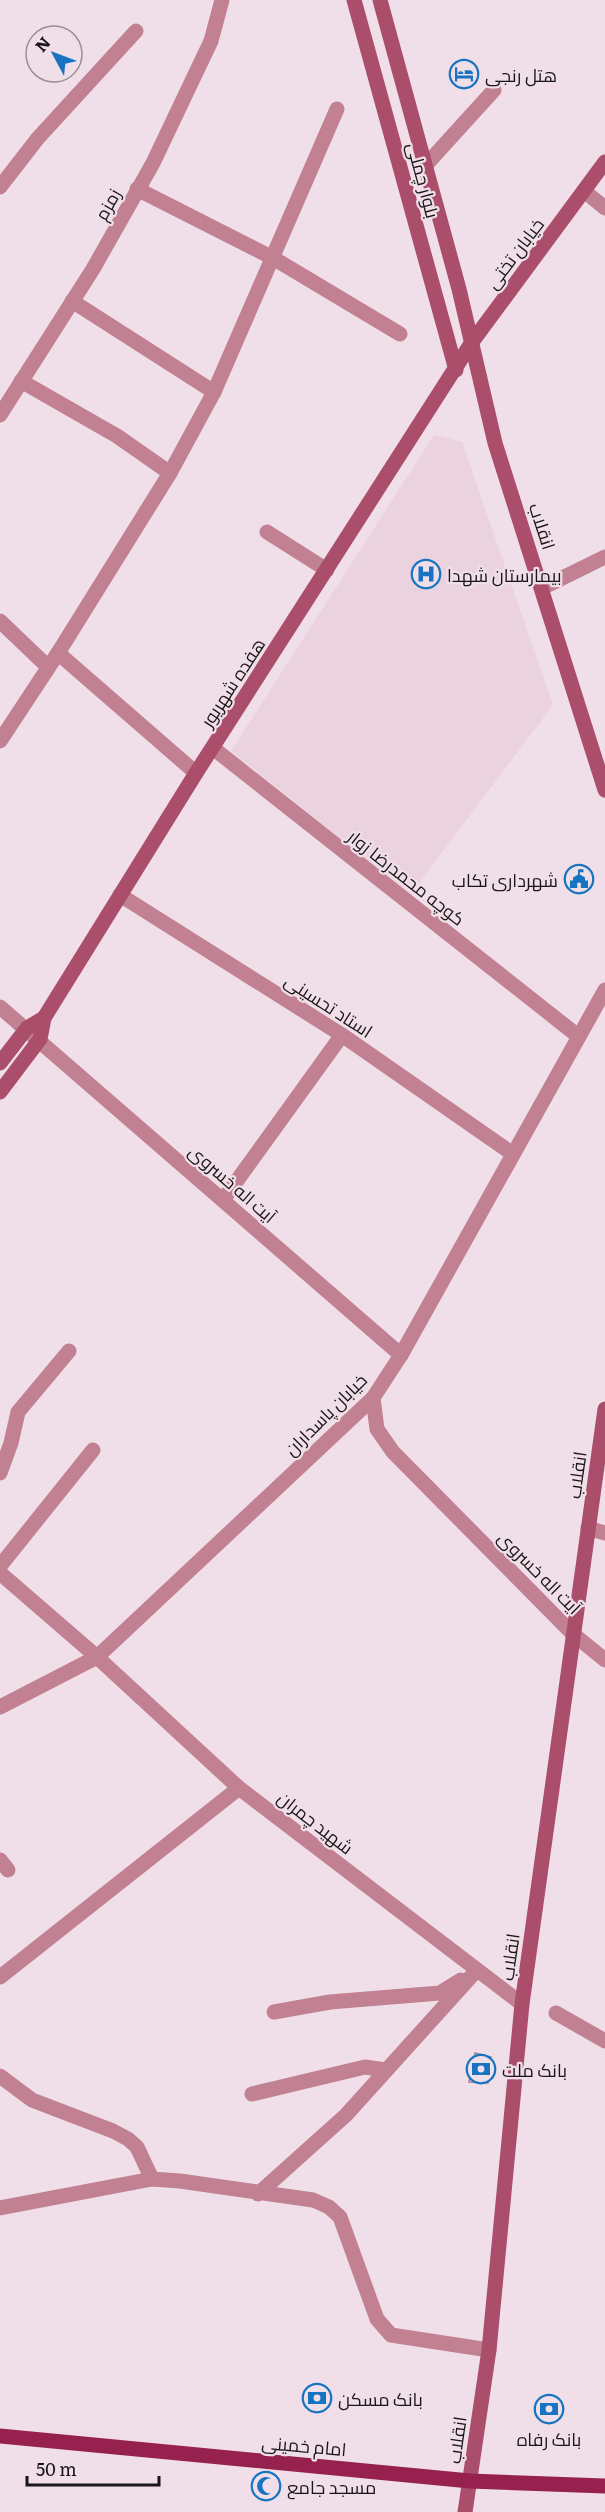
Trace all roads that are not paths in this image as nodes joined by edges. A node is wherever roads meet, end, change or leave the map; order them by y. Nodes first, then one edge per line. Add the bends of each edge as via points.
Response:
1 (222, 0) edge
2 (354, 0) edge
3 (380, 0) edge
4 (136, 31) dead end
5 (494, 90) dead end
6 (337, 109) dead end
7 (605, 162) edge
8 (425, 166) junction
9 (0, 187) edge
10 (137, 189) junction
11 (584, 191) junction
12 (605, 208) edge
13 (273, 258) junction
14 (72, 301) junction
15 (400, 334) dead end
16 (472, 342) junction
17 (456, 370) junction
18 (21, 381) junction
19 (214, 392) junction
20 (0, 415) edge
21 (171, 473) junction
22 (267, 532) dead end
23 (605, 556) edge
24 (327, 570) junction
25 (542, 588) junction
26 (0, 621) edge
27 (58, 653) junction
28 (48, 667) junction
29 (2, 734) edge
30 (213, 748) junction
31 (196, 773) junction
32 (605, 790) edge
33 (120, 895) junction
34 (605, 990) edge
35 (0, 1007) edge
36 (44, 1017) junction
37 (27, 1029) junction
38 (342, 1035) junction
39 (578, 1036) junction
40 (40, 1040) junction
41 (0, 1063) edge
42 (0, 1092) edge
43 (513, 1154) junction
44 (223, 1200) junction
45 (69, 1351) dead end
46 (401, 1355) junction
47 (373, 1398) junction
48 (605, 1409) edge
49 (93, 1450) dead end
50 (0, 1473) edge
51 (588, 1528) junction
52 (605, 1533) edge
53 (0, 1566) edge
54 (0, 1573) edge
55 (573, 1634) junction
56 (98, 1657) junction
57 (605, 1660) edge
58 (0, 1707) edge
59 (239, 1788) junction
60 (476, 1971) junction
61 (0, 1977) edge
62 (522, 2004) junction
63 (274, 2012) dead end
64 (555, 2013) dead end
65 (605, 2041) edge
66 (386, 2070) junction
67 (0, 2076) edge
68 (252, 2094) dead end
69 (152, 2179) junction
70 (258, 2194) junction
71 (0, 2208) edge
72 (489, 2350) junction
73 (0, 2436) edge
74 (470, 2481) junction
75 (605, 2486) edge
76 (465, 2512) edge

1 - 10 street, زمزم via 211,40
2 - 17 main road, بلوار چملی
3 - 8 main road, بلوار چملی
4 - 9 street via 38,138
5 - 8 street
6 - 13 street
7 - 11 main road, خیابان تختی
8 - 16 main road, بلوار چملی
10 - 13 street
10 - 14 street, زمزم
11 - 12 street
11 - 16 main road, خیابان تختی
13 - 15 street
13 - 19 street
14 - 18 street, زمزم
14 - 19 street
16 - 17 main road, خیابان تختی
16 - 25 main road, انقلاب via 495,443
17 - 24 main road, هفده شهریور
18 - 20 street, زمزم
18 - 21 street via 117,436
19 - 21 street
21 - 27 street
22 - 24 street
23 - 25 street
24 - 30 main road, هفده شهریور
25 - 32 main road, انقلاب
26 - 28 street
27 - 28 street
27 - 31 street
28 - 29 street
30 - 31 main road, هفده شهریور
30 - 39 street, کوچه محمدرضا زوار
31 - 33 main road, هفده شهریور
33 - 36 main road, هفده شهریور
33 - 38 street, استاد تحسینی
34 - 39 street, خیابان پاسداران
35 - 37 street, آیت اله خسروی
36 - 37 main road, هفده شهریور
36 - 40 main road, هفده شهریور
37 - 40 street, آیت اله خسروی
37 - 41 main road, هفده شهریور
38 - 43 street, استاد تحسینی
38 - 44 street
39 - 43 street, خیابان پاسداران
40 - 42 main road, هفده شهریور
40 - 44 street, آیت اله خسروی
43 - 46 street, خیابان پاسداران
44 - 46 street, آیت اله خسروی
45 - 50 street via 18,1412 12,1443
46 - 47 street, خیابان پاسداران
47 - 55 street, آیت اله خسروی via 377,1429 393,1452
47 - 56 street, خیابان پاسداران
48 - 51 main road, انقلاب
49 - 53 street
51 - 52 street
51 - 55 main road, انقلاب
54 - 56 street, شهید چمران
55 - 57 street, آیت اله خسروی
55 - 62 main road, انقلاب
56 - 58 street, خیابان پاسداران
56 - 59 street, شهید چمران
59 - 60 street, شهید چمران
59 - 61 street
60 - 62 street, شهید چمران
60 - 63 street via 440,1993 330,2002
60 - 66 street
62 - 72 main road, انقلاب
64 - 65 street
66 - 68 street via 365,2067
66 - 70 street via 346,2115
67 - 69 street via 32,2100 128,2139 137,2147
69 - 70 street
69 - 71 street
70 - 72 street via 313,2200 340,2217 378,2319 391,2335
72 - 74 main road, انقلاب
73 - 74 main road, امام خمینی
74 - 75 main road, امام خمینی
74 - 76 main road, انقلاب

